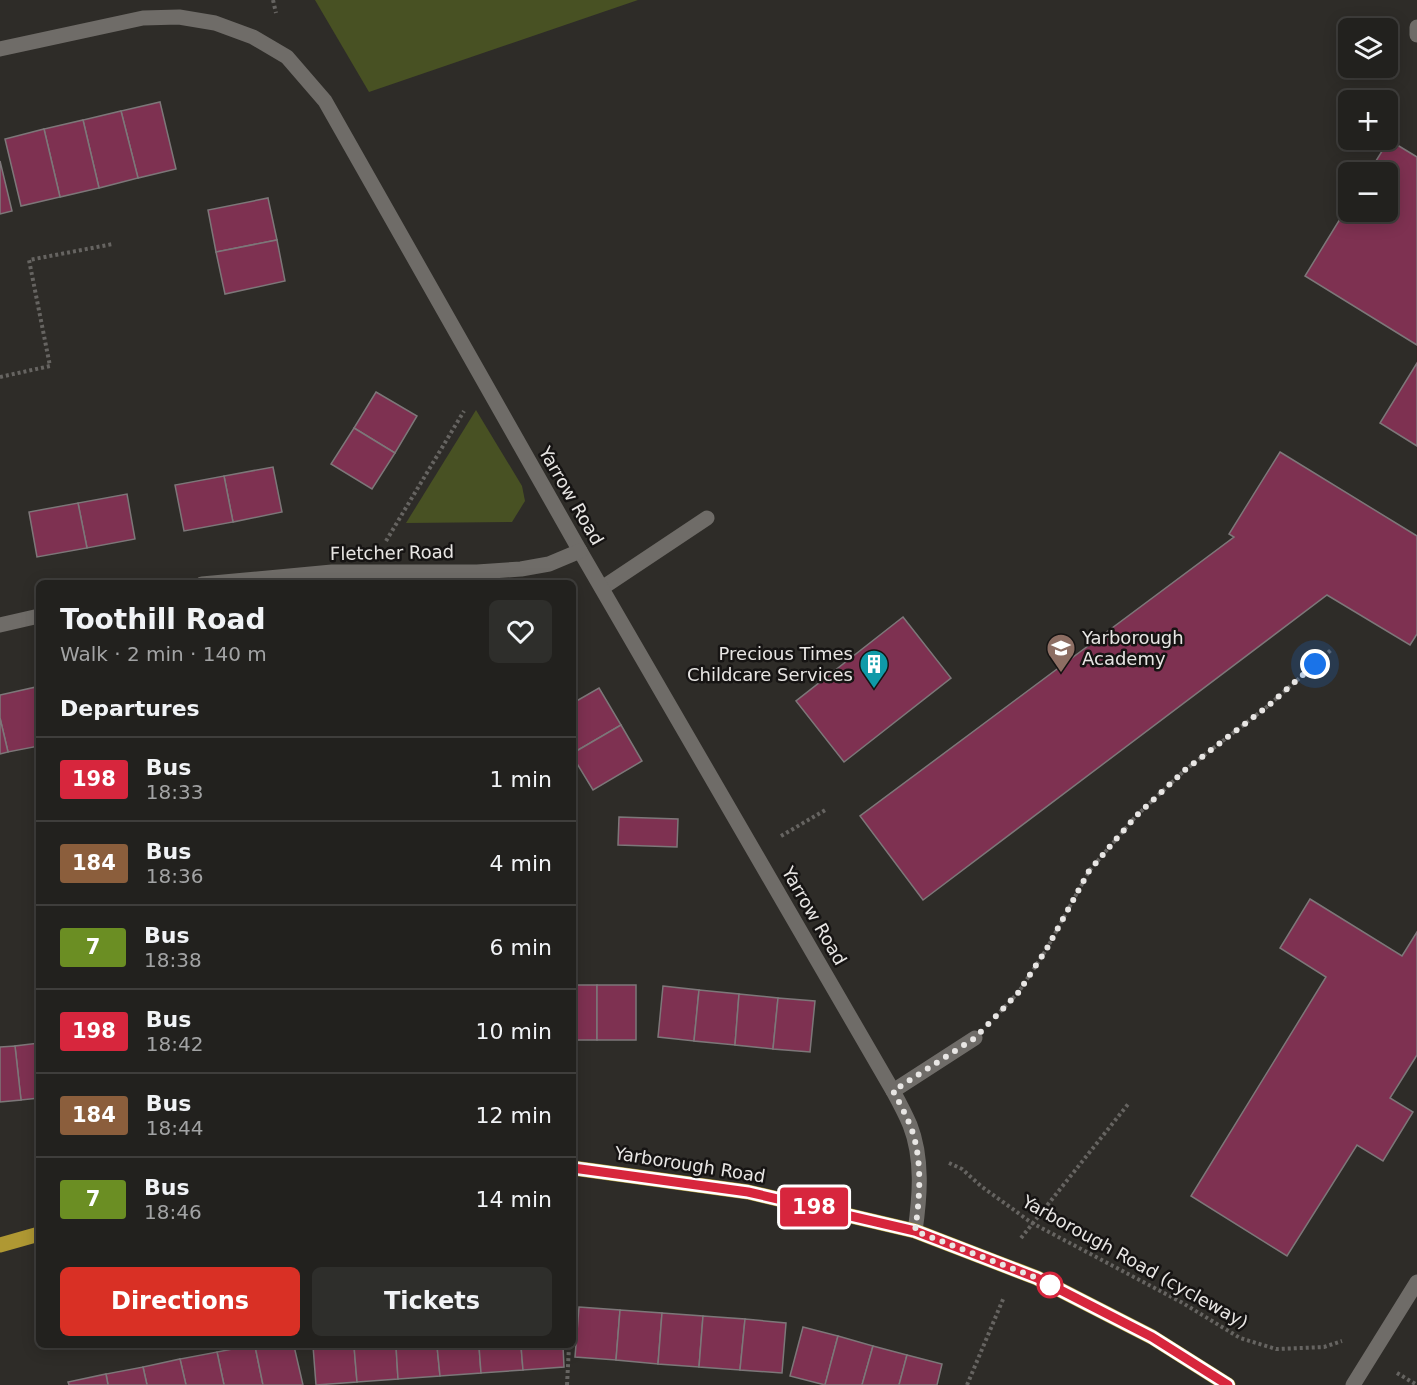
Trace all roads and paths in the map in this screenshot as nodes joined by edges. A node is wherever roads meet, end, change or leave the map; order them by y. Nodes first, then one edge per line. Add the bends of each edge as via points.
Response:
1 (1417, 27) edge
2 (1417, 35) edge
3 (0, 49) edge
4 (113, 244) dead end
5 (0, 377) edge
6 (483, 380) junction
7 (707, 518) dead end
8 (580, 551) junction
9 (367, 572) junction
10 (245, 580) edge
11 (602, 588) junction
12 (36, 617) edge
13 (0, 625) edge
14 (1331, 650) dead end
15 (827, 809) dead end
16 (755, 852) junction
17 (975, 1038) joint
18 (893, 1091) junction
19 (1129, 1103) dead end
20 (916, 1148) junction
21 (576, 1168) edge
22 (1032, 1223) junction
23 (915, 1231) junction
24 (36, 1235) edge
25 (0, 1245) edge
26 (1000, 1264) junction
27 (1018, 1271) junction
28 (1417, 1282) edge
29 (569, 1348) edge
30 (1371, 1357) junction
31 (567, 1385) edge
32 (967, 1385) edge
33 (1228, 1385) edge
34 (1353, 1385) edge
35 (1417, 1385) edge

1 - 2 street
3 - 6 street, Yarrow Road via 143,18 179,16 215,22 244,33 287,57 325,100
4 - 5 path via 28,260 50,366
6 - 8 street, Yarrow Road
6 - 9 path
7 - 11 street
8 - 9 street, Fletcher Road via 549,564 521,569
8 - 11 street, Yarrow Road
9 - 10 street, Fletcher Road
11 - 16 street, Yarrow Road
12 - 13 street
14 - 17 path via 1268,706 1185,770 1136,816 1089,871 1018,993
15 - 16 path
16 - 18 street, Yarrow Road
17 - 18 street
18 - 20 street, Yarrow Road via 910,1125
19 - 22 path
20 - 22 path, Yarborough Road (cycleway) via 962,1169
20 - 23 street, Yarrow Road via 919,1204
21 - 23 main road, Yarborough Road via 748,1192
22 - 26 path
22 - 30 path, Yarborough Road (cycleway) via 1240,1338 1276,1349 1324,1347 1343,1340
23 - 26 main road, Yarborough Road
24 - 25 main road
26 - 27 main road, Yarborough Road
27 - 32 path
27 - 33 main road, Yarborough Road via 1152,1337
28 - 30 street
29 - 31 path
30 - 34 street
30 - 35 path, Yarborough Road (cycleway)

